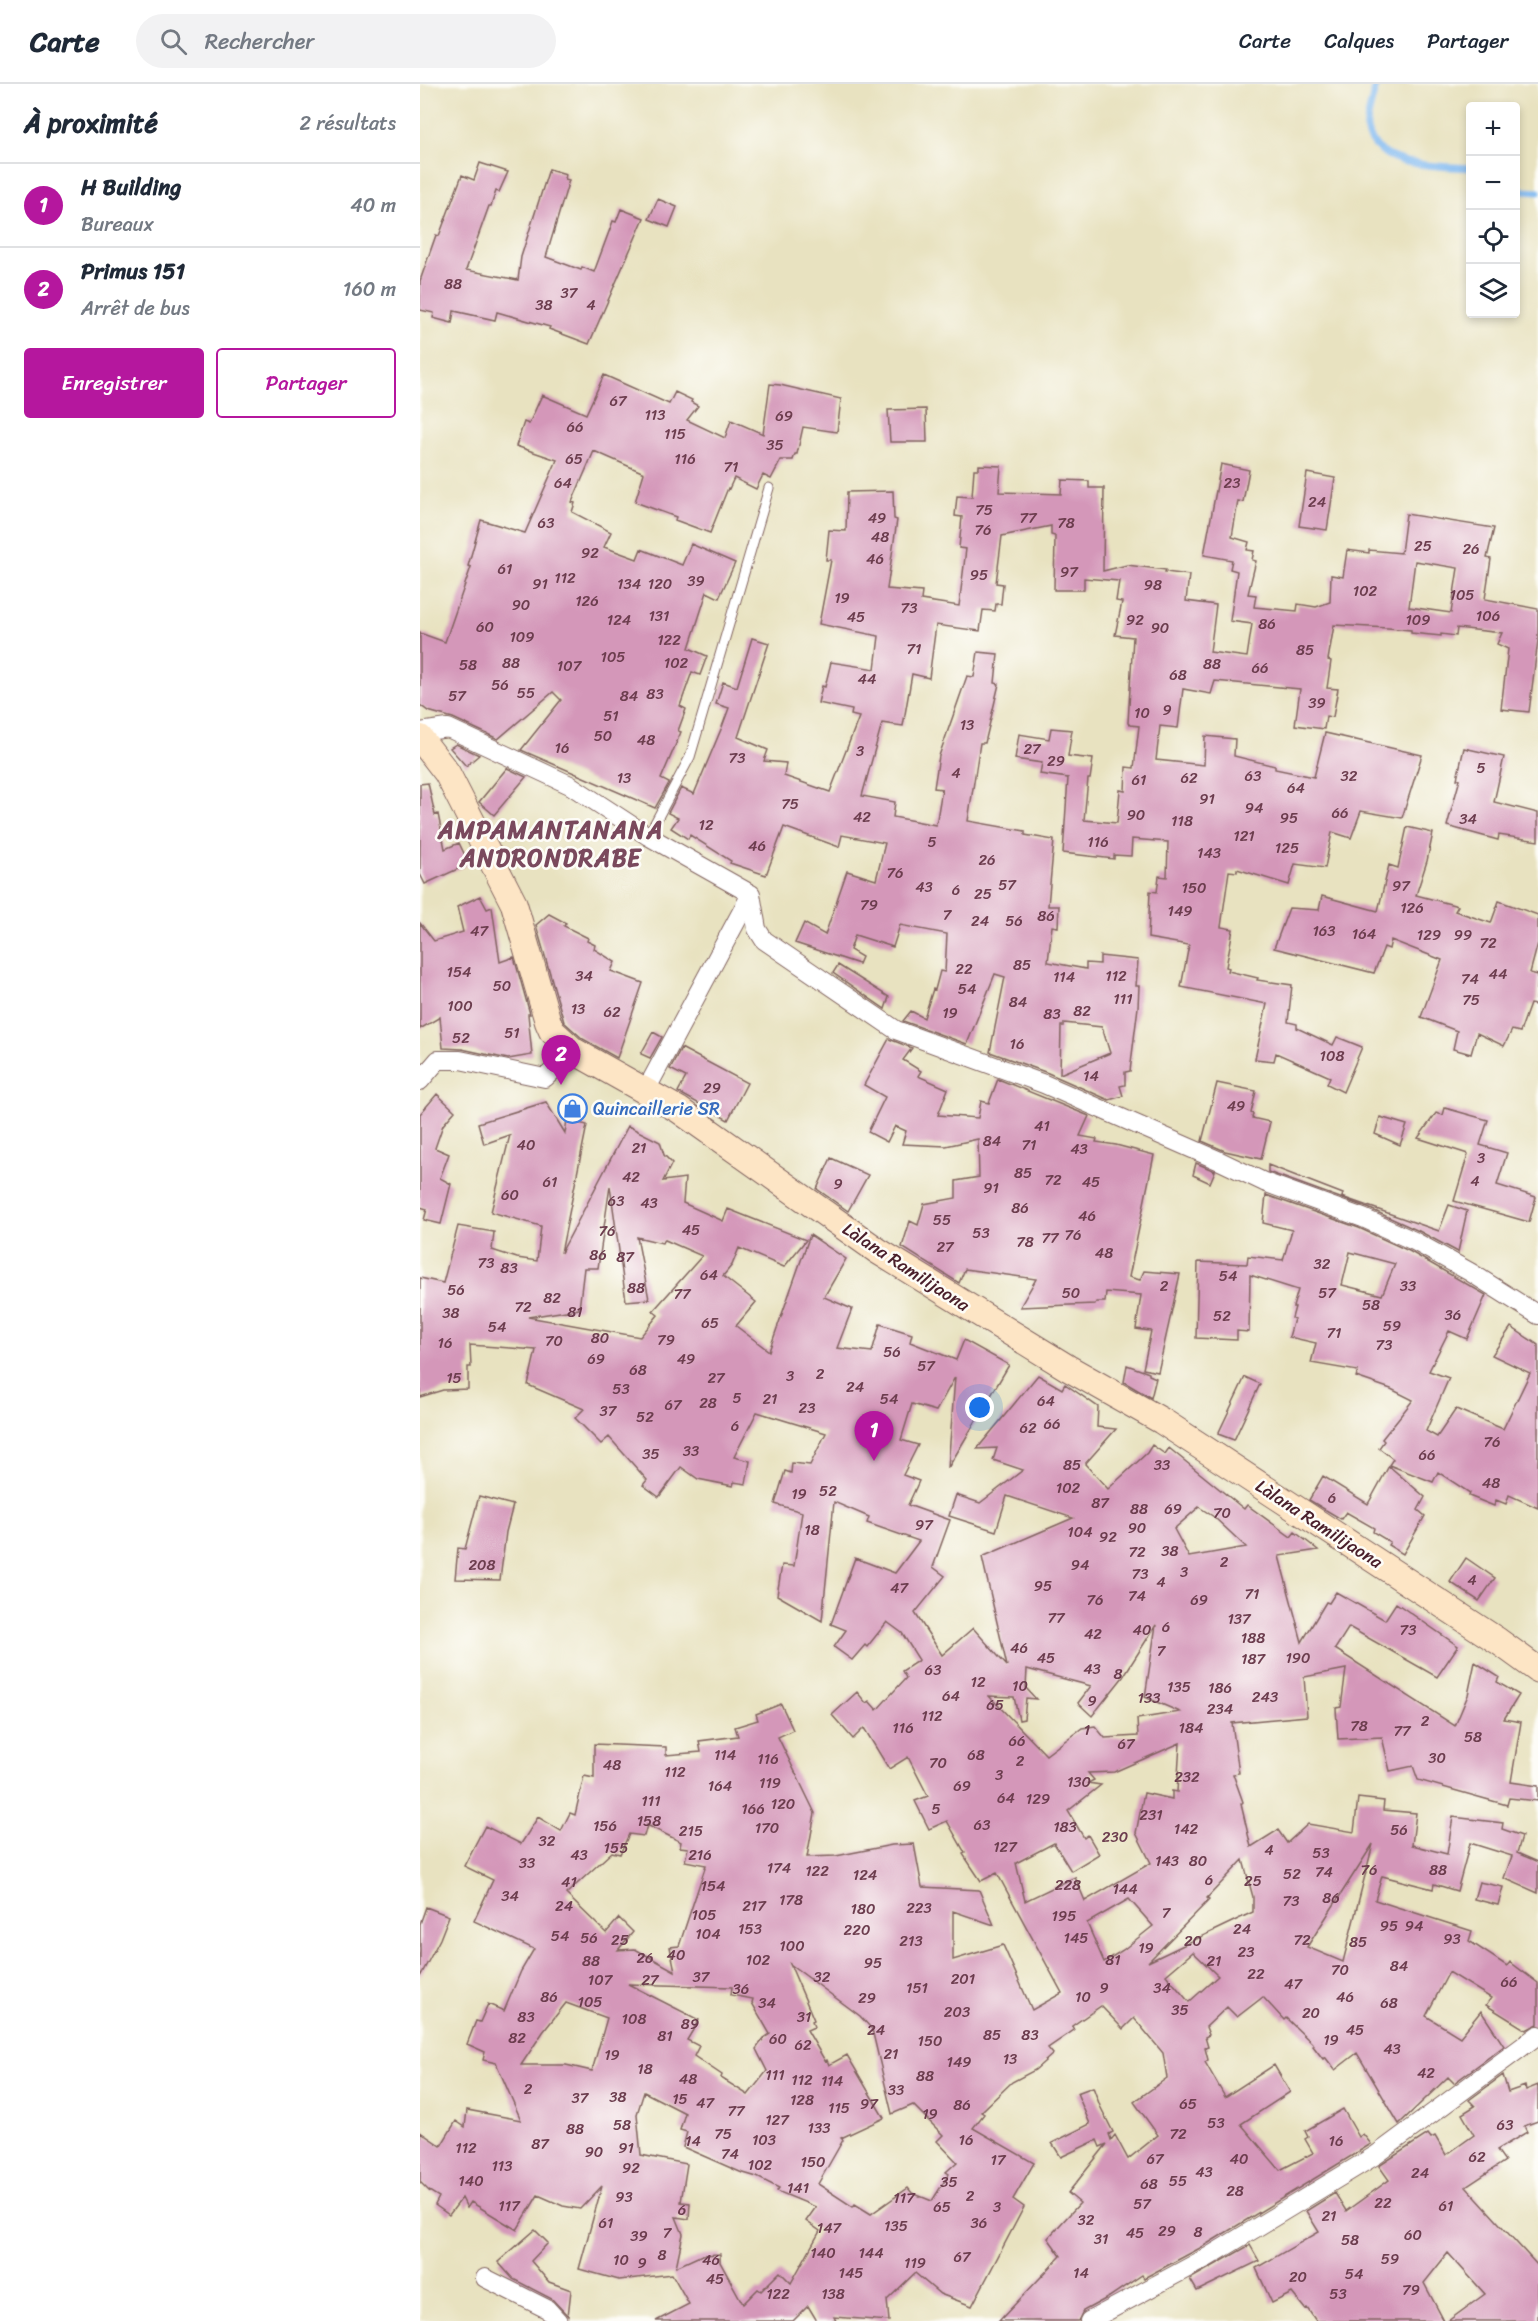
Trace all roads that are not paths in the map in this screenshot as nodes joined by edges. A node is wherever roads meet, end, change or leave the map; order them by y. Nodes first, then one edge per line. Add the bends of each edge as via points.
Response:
1 (769, 488) dead end
2 (420, 732) edge
3 (420, 738) edge
4 (648, 836) junction
5 (751, 894) junction
6 (574, 1051) junction
7 (420, 1082) edge
8 (645, 1092) junction
9 (1538, 1315) edge
10 (1538, 1670) edge
11 (1538, 2035) edge
12 (485, 2278) dead end
13 (558, 2321) edge
14 (1089, 2321) edge

1 - 4 lane via 690,758
2 - 4 street via 448,728 570,785
3 - 6 street, Làlana Ramilijaona via 447,773 514,904 548,1022 552,1031
4 - 5 street
5 - 8 street
5 - 9 street via 757,929 764,940 896,1030 1044,1084 1264,1182 1363,1218 1470,1272
6 - 7 street via 545,1078 460,1060 438,1060
6 - 8 street, Làlana Ramilijaona
8 - 10 street, Làlana Ramilijaona via 679,1110 878,1251 1162,1421
11 - 14 street via 1376,2155 1217,2252
12 - 13 street via 547,2309

